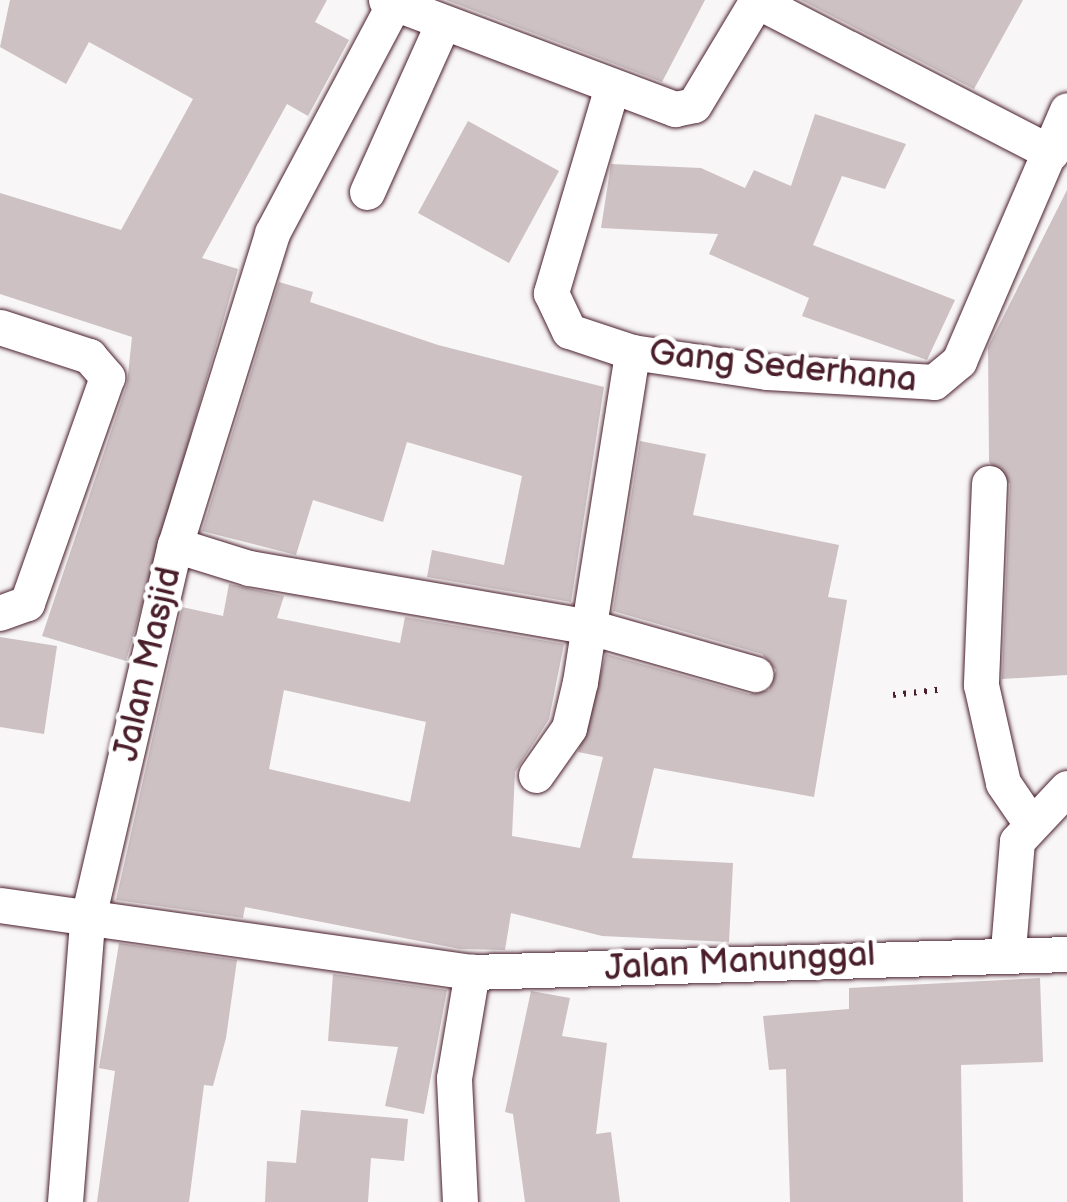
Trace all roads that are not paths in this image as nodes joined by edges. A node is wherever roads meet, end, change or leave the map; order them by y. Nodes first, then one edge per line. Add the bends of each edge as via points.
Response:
1 (757, 0) edge
2 (390, 2) edge
3 (441, 27) junction
4 (612, 90) junction
5 (1067, 110) edge
6 (1051, 154) junction
7 (367, 192) dead end
8 (0, 327) edge
9 (632, 352) junction
10 (989, 483) dead end
11 (176, 545) junction
12 (0, 613) edge
13 (590, 627) junction
14 (755, 674) dead end
15 (536, 776) dead end
16 (1067, 788) edge
17 (1029, 821) junction
18 (0, 905) edge
19 (87, 922) junction
20 (1008, 950) junction
21 (1067, 954) edge
22 (472, 972) junction
23 (65, 1202) edge
24 (460, 1202) edge

1 - 4 street via 694,104 655,107
1 - 6 street
2 - 3 street
2 - 11 street via 272,233
3 - 4 street
3 - 7 street
4 - 9 street, Gang Sederhana via 551,293 569,331
5 - 6 street, Gang Sederhana
6 - 9 street, Gang Sederhana via 950,376 767,372
8 - 12 street via 88,356 107,377 26,603
9 - 13 street
10 - 17 street via 982,685 1003,782
11 - 13 street, Jalan Masjid via 249,568
11 - 19 street, Jalan Masjid
13 - 14 street, Jalan Masjid
13 - 15 street via 569,728
16 - 17 street
17 - 20 street via 1008,874
18 - 19 street, Jalan Manunggal
19 - 22 street, Jalan Manunggal
19 - 23 street, Jalan Masjid
20 - 21 street, Jalan Manunggal
20 - 22 street, Jalan Manunggal
22 - 24 street via 454,1078

